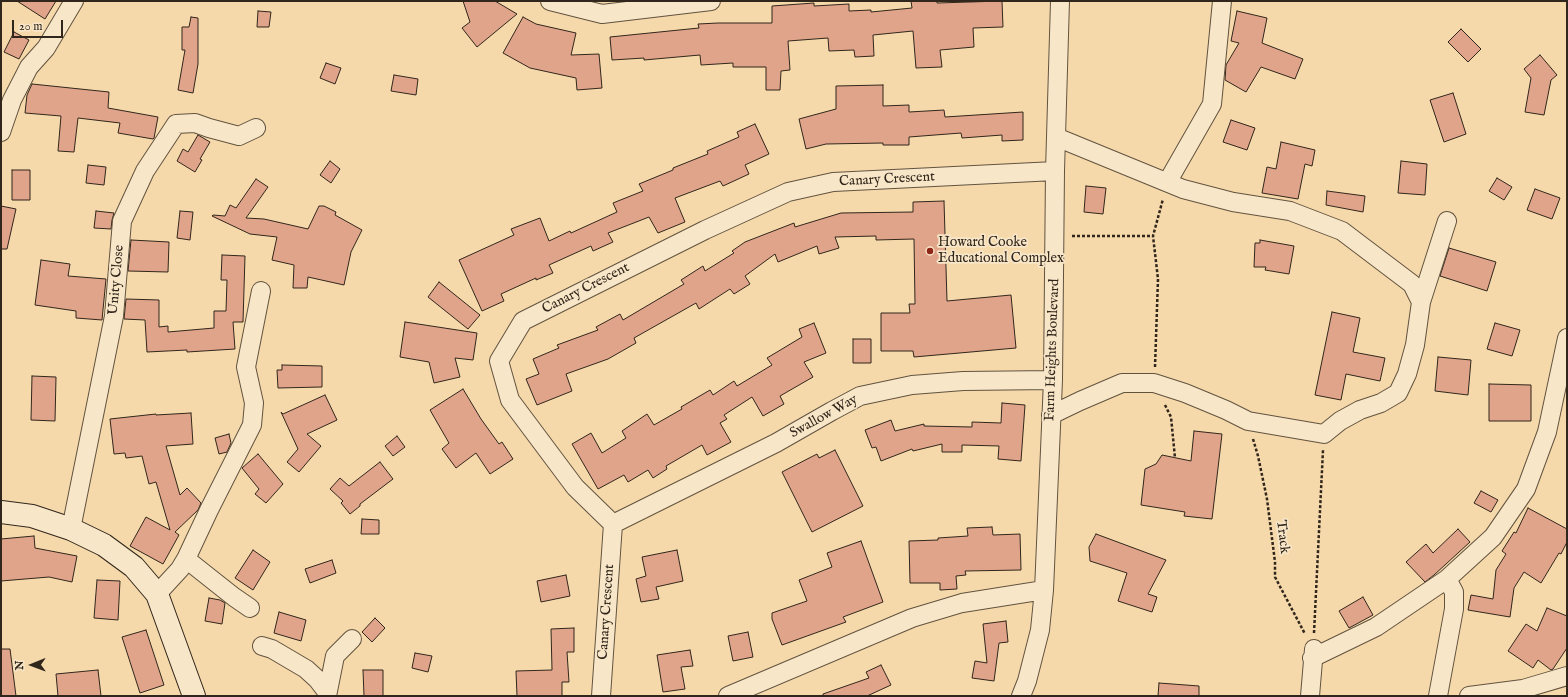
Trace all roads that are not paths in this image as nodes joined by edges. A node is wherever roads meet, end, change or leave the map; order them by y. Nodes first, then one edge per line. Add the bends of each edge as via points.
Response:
1 (74, 1) edge
2 (550, 1) edge
3 (711, 1) edge
4 (1060, 1) edge
5 (1222, 1) edge
6 (256, 128) dead end
7 (1, 132) edge
8 (1056, 137) junction
9 (1055, 171) junction
10 (1168, 182) junction
11 (1447, 221) dead end
12 (261, 291) dead end
13 (1420, 302) junction
14 (1567, 338) edge
15 (1053, 380) junction
16 (1560, 406) edge
17 (1051, 415) junction
18 (1, 512) edge
19 (613, 524) junction
20 (71, 530) junction
21 (186, 559) junction
22 (1448, 579) junction
23 (1044, 590) junction
24 (157, 594) junction
25 (250, 608) dead end
26 (352, 639) dead end
27 (262, 646) dead end
28 (1567, 676) edge
29 (327, 694) edge
30 (194, 696) edge
31 (601, 696) edge
32 (728, 696) edge
33 (1021, 696) edge
34 (1310, 696) edge
35 (1438, 696) edge
36 (1469, 696) edge

1 - 7 street via 46,48 29,67 12,100
2 - 3 street via 602,14
4 - 8 street, Farm Heights Boulevard
5 - 10 street via 1212,104
6 - 20 street, Unity Close via 239,136 195,122 176,124 138,185 122,221 114,316
8 - 9 street, Farm Heights Boulevard
8 - 10 street
9 - 15 street, Farm Heights Boulevard
9 - 19 street, Canary Crescent via 832,182 788,192 705,230 523,321 499,361 510,400 575,487
10 - 13 street via 1233,202 1290,211 1342,231 1412,284
11 - 13 street
12 - 21 street via 246,367 254,402 252,425
13 - 17 street via 1415,345 1407,374 1398,393 1340,421 1324,434 1248,421 1205,401 1154,383 1122,383
14 - 16 street
15 - 17 street, Farm Heights Boulevard
15 - 19 street, Swallow Way via 963,381 912,385 860,396 776,443
16 - 22 street via 1547,432 1526,489 1493,537
17 - 23 street, Farm Heights Boulevard
18 - 20 street via 32,516
19 - 31 street, Canary Crescent
20 - 24 street via 104,545 134,567
21 - 24 street via 180,570
21 - 25 street
22 - 34 street via 1376,627 1313,654
22 - 35 street via 1454,592 1454,609
23 - 32 street via 962,603 912,618
23 - 33 street, Farm Heights Boulevard via 1040,630
24 - 30 street
26 - 29 street via 335,656
27 - 29 street via 306,669
28 - 36 street via 1523,689

